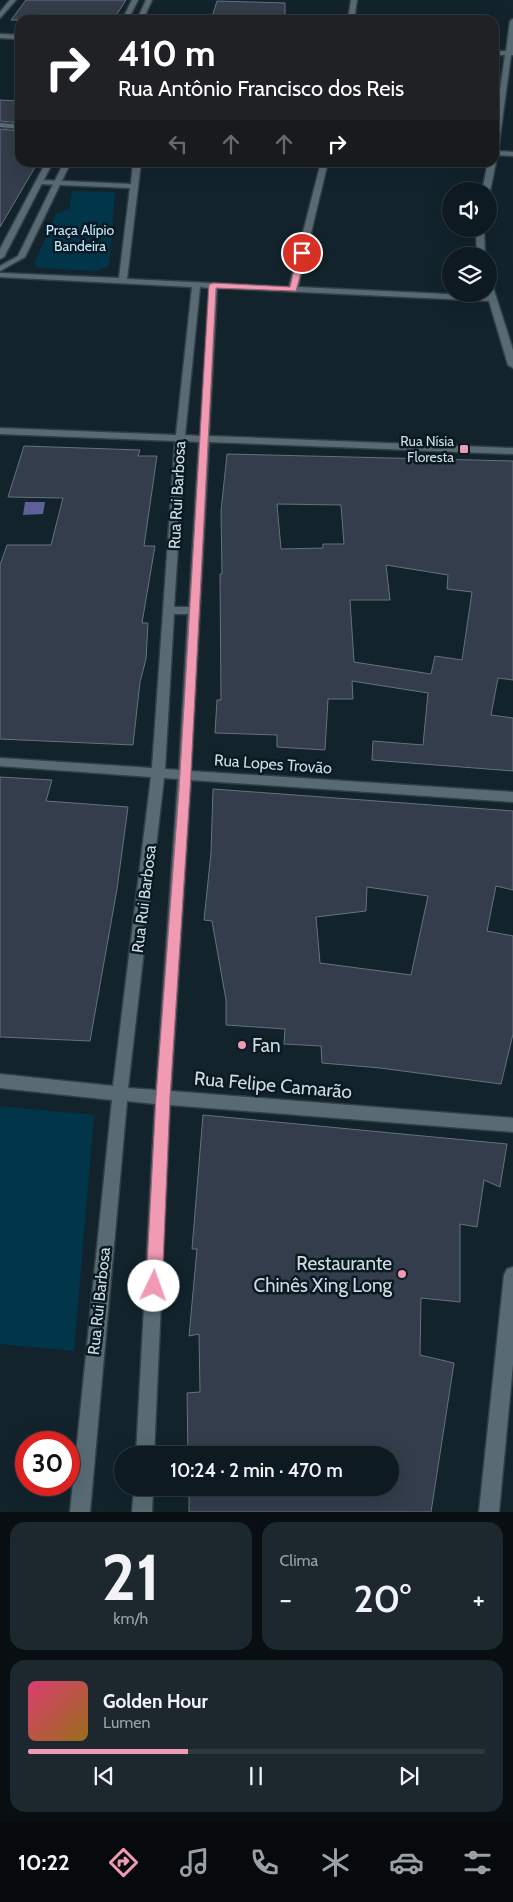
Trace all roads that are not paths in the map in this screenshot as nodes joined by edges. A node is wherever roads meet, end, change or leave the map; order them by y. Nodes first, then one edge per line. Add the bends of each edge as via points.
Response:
1 (12, 0) edge
2 (135, 0) edge
3 (150, 0) edge
4 (354, 0) edge
5 (128, 15) edge
6 (142, 15) edge
7 (352, 15) edge
8 (0, 16) edge
9 (513, 21) edge
10 (0, 30) edge
11 (15, 31) edge
12 (0, 36) edge
13 (15, 37) edge
14 (511, 53) edge
15 (499, 103) edge
16 (0, 126) edge
17 (15, 127) edge
18 (499, 153) edge
19 (513, 154) edge
20 (47, 167) edge
21 (66, 167) edge
22 (136, 167) edge
23 (324, 167) edge
24 (491, 167) edge
25 (39, 182) junction
26 (58, 182) junction
27 (488, 182) edge
28 (133, 186) junction
29 (0, 257) edge
30 (0, 269) edge
31 (0, 275) edge
32 (123, 281) junction
33 (196, 284) junction
34 (213, 285) junction
35 (293, 289) junction
36 (442, 296) edge
37 (494, 302) edge
38 (190, 347) junction
39 (208, 348) junction
40 (513, 365) edge
41 (0, 430) edge
42 (180, 438) junction
43 (203, 439) junction
44 (513, 451) edge
45 (188, 517) junction
46 (170, 610) junction
47 (194, 611) junction
48 (0, 762) edge
49 (158, 772) junction
50 (185, 774) junction
51 (513, 797) edge
52 (0, 1081) edge
53 (120, 1094) junction
54 (163, 1097) junction
55 (513, 1125) edge
56 (513, 1275) edge
57 (145, 1446) edge
58 (143, 1496) edge
59 (80, 1512) edge
60 (142, 1512) edge
61 (489, 1512) edge

1 - 8 street
2 - 5 street
3 - 6 street
4 - 7 street
9 - 14 street
10 - 11 street
12 - 13 street
14 - 15 street
16 - 17 street
18 - 19 street
20 - 25 street
21 - 26 street
22 - 28 street
23 - 35 street
24 - 27 street
25 - 26 street
25 - 29 street
26 - 28 street
26 - 30 street via 21,256
28 - 32 street
31 - 32 street
32 - 33 street
33 - 34 street
33 - 38 street, Rua Rui Barbosa
34 - 35 street
34 - 39 street, Rua Rui Barbosa
35 - 36 street
37 - 40 street
38 - 39 street
38 - 42 street, Rua Rui Barbosa
39 - 43 street, Rua Rui Barbosa
41 - 42 street
42 - 43 street
42 - 45 street, Rua Rui Barbosa
43 - 44 street
43 - 45 street, Rua Rui Barbosa
45 - 46 street, Rua Rui Barbosa
45 - 47 street, Rua Rui Barbosa
46 - 47 street
46 - 49 street, Rua Rui Barbosa
47 - 50 street, Rua Rui Barbosa
48 - 49 street, Rua Lopes Trovão
49 - 50 street, Rua Lopes Trovão
49 - 53 street, Rua Rui Barbosa
50 - 51 street, Rua Lopes Trovão
50 - 54 street, Rua Rui Barbosa
52 - 53 street, Rua Felipe Camarão
53 - 54 street, Rua Felipe Camarão
53 - 59 street, Rua Rui Barbosa
54 - 55 street, Rua Felipe Camarão
54 - 57 street, Rua Rui Barbosa
56 - 61 street
58 - 60 street

